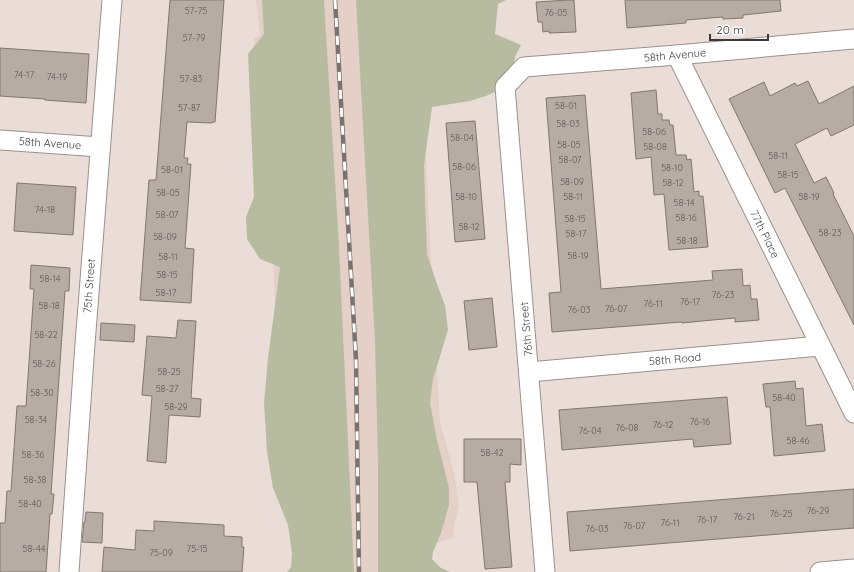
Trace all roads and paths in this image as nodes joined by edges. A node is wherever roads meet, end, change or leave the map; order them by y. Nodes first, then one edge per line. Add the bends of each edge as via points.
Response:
1 (112, 0) edge
2 (854, 39) edge
3 (677, 55) junction
4 (505, 87) joint
5 (0, 140) edge
6 (100, 147) junction
7 (820, 346) junction
8 (529, 372) junction
9 (854, 413) edge
10 (854, 569) edge
11 (69, 572) edge
12 (545, 572) edge
13 (820, 572) edge

1 - 6 street, 75th Street
2 - 3 street, 58th Avenue
3 - 4 street, 58th Avenue via 524,67
3 - 7 street, 77th Place
4 - 8 street, 76th Street
5 - 6 street, 58th Avenue
6 - 11 street, 75th Street
7 - 8 street, 58th Road
7 - 9 street, 77th Place
8 - 12 street, 76th Street
10 - 13 street

